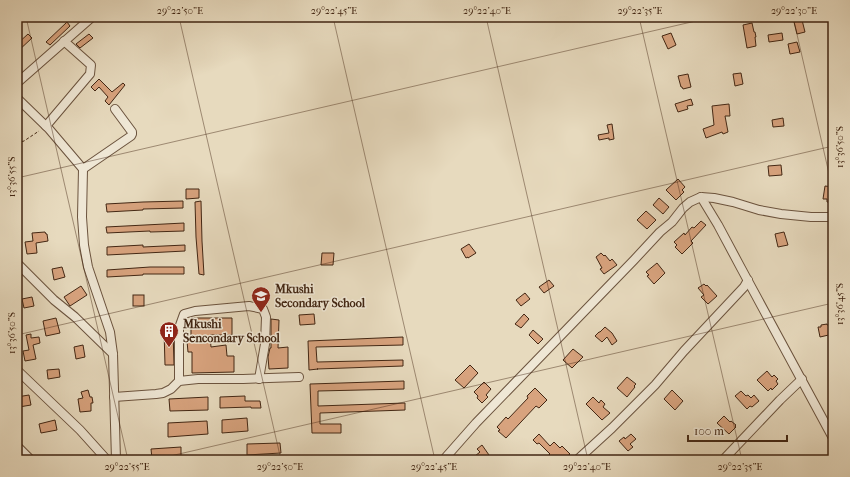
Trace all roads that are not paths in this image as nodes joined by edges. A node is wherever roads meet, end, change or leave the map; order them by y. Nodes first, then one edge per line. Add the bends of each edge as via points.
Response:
1 (91, 18) edge
2 (64, 41) junction
3 (17, 83) edge
4 (17, 98) edge
5 (115, 109) dead end
6 (46, 126) junction
7 (83, 169) junction
8 (701, 197) junction
9 (833, 217) edge
10 (17, 263) edge
11 (748, 280) junction
12 (113, 354) junction
13 (17, 370) edge
14 (299, 377) dead end
15 (259, 379) junction
16 (802, 379) junction
17 (179, 381) junction
18 (114, 397) junction
19 (833, 438) edge
20 (17, 446) edge
21 (31, 460) edge
22 (107, 460) edge
23 (116, 460) edge
24 (445, 460) edge
25 (578, 460) edge
26 (723, 460) edge

1 - 2 street
2 - 3 street
2 - 6 street via 91,65 90,74
4 - 6 street
5 - 7 street via 132,132 131,136
6 - 7 street
7 - 12 street via 82,217 85,252 110,332
8 - 9 street via 781,214
8 - 11 street
8 - 24 street via 683,208 476,423
10 - 12 street
11 - 16 street
11 - 25 street via 654,385
12 - 18 street
13 - 22 street via 80,430
14 - 15 street
15 - 17 street
15 - 17 street via 265,344 266,317 262,309 249,306 184,314 179,328
16 - 19 street
16 - 26 street
17 - 18 street via 163,393
18 - 23 street
20 - 21 street

